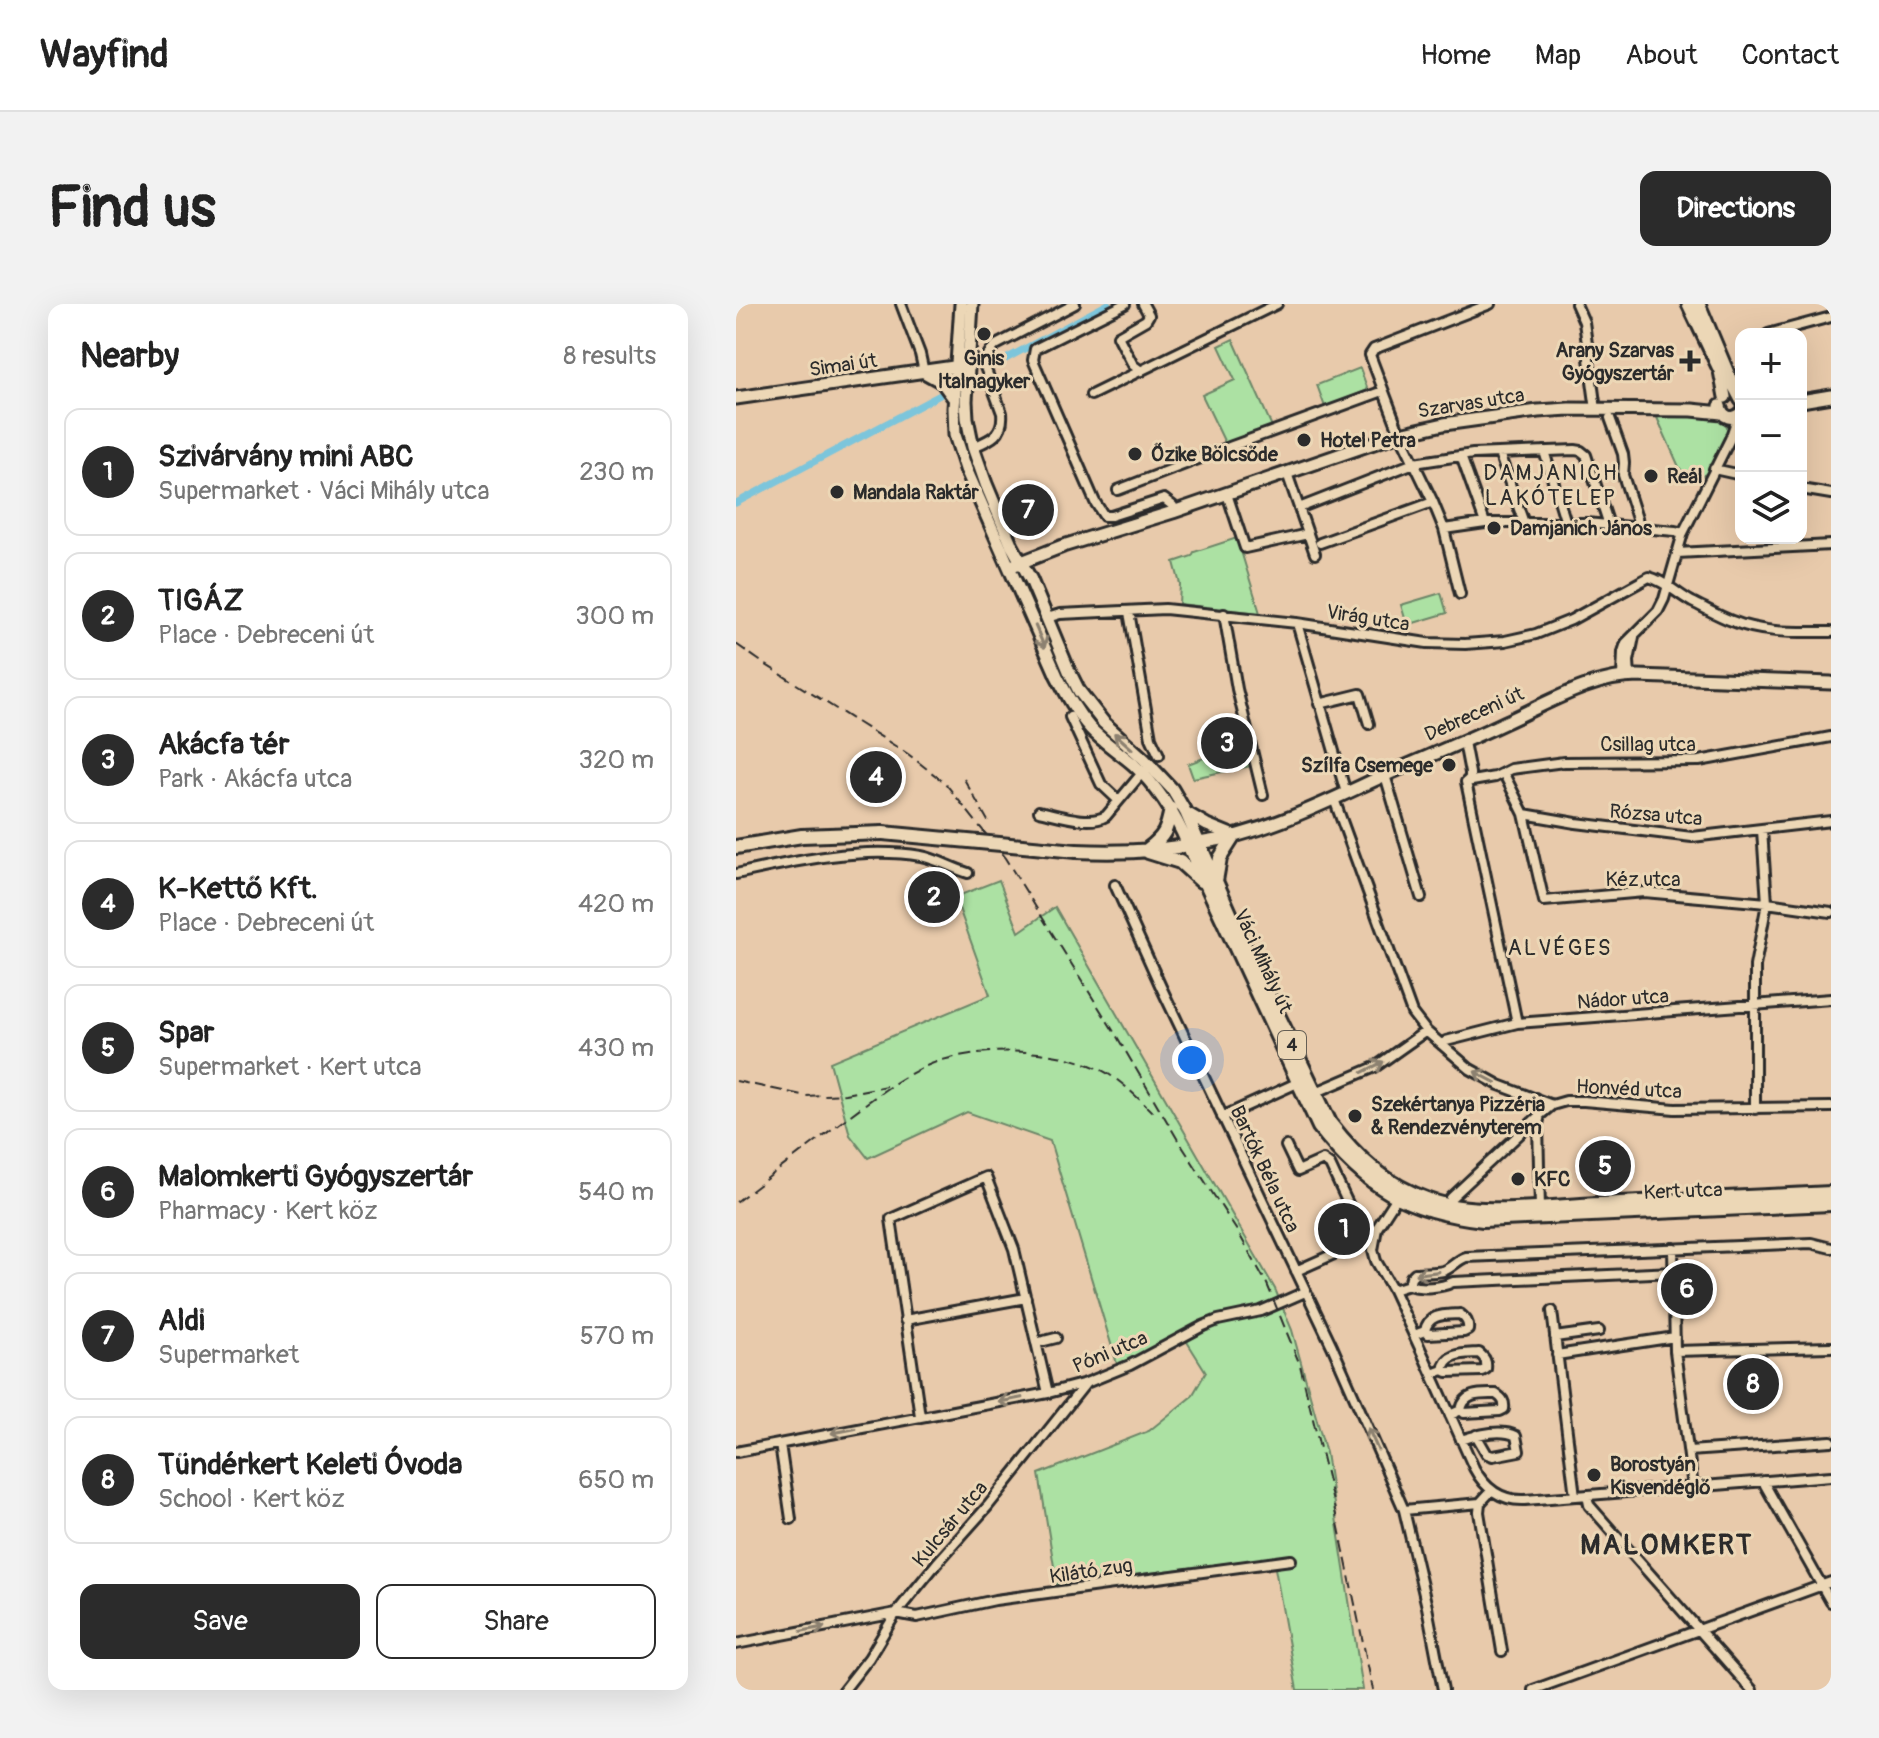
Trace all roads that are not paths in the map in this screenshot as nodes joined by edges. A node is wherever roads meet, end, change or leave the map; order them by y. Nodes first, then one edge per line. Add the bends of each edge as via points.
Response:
1 (901, 304) edge
2 (961, 304) edge
3 (972, 304) edge
4 (1075, 304) edge
5 (1125, 304) edge
6 (1143, 304) edge
7 (1277, 304) edge
8 (1490, 304) edge
9 (1576, 304) edge
10 (1688, 304) edge
11 (1699, 304) edge
12 (1831, 317) edge
13 (1790, 328) edge
14 (955, 366) junction
15 (969, 367) junction
16 (1141, 371) junction
17 (924, 372) junction
18 (1383, 391) junction
19 (1091, 395) dead end
20 (1831, 396) edge
21 (736, 398) edge
22 (954, 399) junction
23 (1807, 400) edge
24 (1731, 407) edge
25 (1596, 410) junction
26 (1610, 418) dead end
27 (1400, 434) junction
28 (973, 447) junction
29 (1544, 451) junction
30 (1499, 453) junction
31 (1461, 456) junction
32 (1414, 463) junction
33 (1714, 469) junction
34 (1287, 473) junction
35 (1735, 474) edge
36 (1118, 490) dead end
37 (1807, 490) edge
38 (1227, 494) junction
39 (1831, 494) edge
40 (1433, 502) junction
41 (1299, 508) junction
42 (1173, 512) junction
43 (1485, 523) junction
44 (1524, 523) junction
45 (1566, 523) junction
46 (1609, 525) junction
47 (1640, 528) junction
48 (1444, 529) junction
49 (1683, 533) junction
50 (1308, 534) junction
51 (1320, 543) dead end
52 (1831, 545) edge
53 (1677, 553) junction
54 (1315, 554) dead end
55 (1015, 565) junction
56 (1668, 587) junction
57 (1460, 594) dead end
58 (1129, 612) junction
59 (1224, 614) junction
60 (1047, 618) junction
61 (1297, 623) junction
62 (1831, 632) edge
63 (1626, 676) junction
64 (1831, 683) edge
65 (1319, 704) junction
66 (1070, 717) dead end
67 (1369, 724) dead end
68 (1831, 737) edge
69 (1462, 742) junction
70 (1159, 755) dead end
71 (1142, 773) junction
72 (1504, 774) junction
73 (1385, 775) junction
74 (1468, 780) junction
75 (1263, 795) dead end
76 (1340, 796) junction
77 (1118, 800) junction
78 (1171, 809) junction
79 (1039, 811) dead end
80 (1186, 813) junction
81 (1524, 814) junction
82 (1831, 821) edge
83 (1762, 830) junction
84 (1234, 836) junction
85 (1194, 844) junction
86 (736, 847) edge
87 (1145, 851) junction
88 (968, 873) dead end
89 (736, 874) edge
90 (1115, 885) dead end
91 (1211, 885) junction
92 (1421, 897) dead end
93 (1767, 903) junction
94 (1831, 912) edge
95 (1831, 999) edge
96 (1754, 1005) junction
97 (1517, 1023) junction
98 (1426, 1031) junction
99 (1442, 1045) junction
100 (1297, 1083) junction
101 (1314, 1093) junction
102 (1535, 1098) junction
103 (1552, 1105) junction
104 (1831, 1107) edge
105 (1755, 1109) junction
106 (1540, 1115) junction
107 (1222, 1117) junction
108 (1286, 1146) dead end
109 (1399, 1193) junction
110 (1831, 1193) edge
111 (1451, 1198) dead end
112 (1831, 1204) edge
113 (1540, 1212) junction
114 (1369, 1240) junction
115 (1673, 1248) junction
116 (1831, 1248) edge
117 (1451, 1267) junction
118 (1296, 1271) junction
119 (1674, 1272) junction
120 (1453, 1282) junction
121 (1409, 1285) junction
122 (1393, 1290) junction
123 (1305, 1292) junction
124 (1026, 1298) junction
125 (1552, 1311) dead end
126 (905, 1320) junction
127 (1425, 1331) junction
128 (1599, 1331) dead end
129 (1414, 1335) junction
130 (1555, 1337) junction
131 (1675, 1337) junction
132 (1056, 1338) dead end
133 (1036, 1343) junction
134 (1831, 1347) edge
135 (1675, 1351) junction
136 (1557, 1355) junction
137 (1443, 1370) junction
138 (1432, 1374) junction
139 (1086, 1383) junction
140 (1048, 1393) junction
141 (1461, 1410) junction
142 (1450, 1415) junction
143 (920, 1416) junction
144 (1476, 1435) junction
145 (1461, 1440) junction
146 (1831, 1441) edge
147 (780, 1444) junction
148 (1689, 1451) junction
149 (736, 1452) edge
150 (1831, 1476) edge
151 (1764, 1481) junction
152 (1693, 1487) junction
153 (1491, 1491) junction
154 (1587, 1495) junction
155 (1575, 1496) junction
156 (1480, 1503) junction
157 (1404, 1510) junction
158 (791, 1519) dead end
159 (1291, 1560) dead end
160 (1826, 1584) edge
161 (1831, 1602) edge
162 (896, 1613) junction
163 (1699, 1630) junction
164 (736, 1644) edge
165 (1502, 1651) dead end
166 (844, 1690) edge
167 (1443, 1690) edge
168 (1533, 1690) edge
169 (1752, 1690) edge

1 - 17 street
2 - 14 street
3 - 15 street
4 - 28 street via 990,351 985,367 1003,421 999,433
5 - 42 street, Szarvas utca via 1035,349 1033,360 1104,516 1164,499
6 - 16 street via 1146,320 1118,336
7 - 16 street
8 - 18 street via 1374,349 1370,355
9 - 25 street via 1584,322
10 - 24 street
11 - 24 street
12 - 13 street
14 - 15 street, Simai út
14 - 17 street, Simai út
14 - 22 street
15 - 28 street via 966,401
16 - 19 street
17 - 21 street, Simai út
17 - 22 street via 942,382
18 - 27 street
18 - 36 street
20 - 23 street
22 - 55 street via 959,452
24 - 25 street, Szarvas utca
24 - 33 street via 1724,449
25 - 27 street, Szarvas utca via 1538,411
26 - 47 street
27 - 32 street
27 - 34 street, Szarvas utca
28 - 55 street
29 - 30 street
29 - 45 street
29 - 46 street via 1586,455
30 - 31 street
30 - 44 street
31 - 32 street
31 - 43 street
32 - 40 street
32 - 41 street
33 - 35 street
33 - 49 street
34 - 38 street, Szarvas utca
34 - 41 street
37 - 39 street
38 - 42 street, Szarvas utca
38 - 50 street via 1245,548
40 - 48 street
40 - 51 street
41 - 50 street
42 - 55 street, Szarvas utca
43 - 44 street
43 - 48 street
44 - 45 street
45 - 46 street
46 - 47 street
47 - 49 street
48 - 57 street
49 - 53 street
50 - 54 street
52 - 53 street
53 - 56 street
55 - 60 street via 1031,580
55 -> 71 street via 1073,706 1101,739
56 - 61 street, Virág utca via 1649,577 1571,620 1505,641 1427,643
56 - 62 street via 1754,628
56 - 63 street via 1658,611 1626,643
58 - 59 street, Virág utca
58 - 60 street, Virág utca
58 - 70 street via 1151,738
59 - 61 street, Virág utca
59 - 75 street
80 -> 60 street via 1159,773 1085,701
61 - 65 street
63 - 64 street, Debreceni út
63 - 69 street, Debreceni út via 1590,684
65 - 67 street via 1360,694
65 - 76 street
66 - 77 street via 1101,784
68 - 72 street, Csillag utca via 1699,761 1564,762
69 - 73 street, Debreceni út
69 - 74 street
71 - 77 street
71 - 78 street
72 - 74 street, Csillag utca
72 - 81 street
73 - 76 street, Debreceni út
73 - 92 street
74 - 97 street
76 - 84 street, Debreceni út
76 - 98 street via 1412,1013
77 - 79 street via 1099,820
78 - 85 street
78 - 87 main road via 1161,839
80 - 84 street
80 - 85 street
81 - 83 street, Rózsa utca via 1692,837
81 - 93 street, Kéz utca via 1544,901 1644,892
82 - 83 street, Rózsa utca
83 - 93 street
84 - 85 street, Debreceni út
84 - 91 main road
85 - 87 main road, Debreceni út / 4
85 - 91 main road, Váci Mihály út / 4
86 - 87 main road, Debreceni út / 4, bridge via 802,836 883,833 1076,851
87 - 91 main road, Debreceni út / 4 via 1180,862
88 - 89 street via 921,856 879,853 831,856
90 - 107 street, Bartók Béla utca
91 - 100 main road, Váci Mihály út / 4
91 - 101 main road, Váci Mihály út / 4
93 - 94 street, Kéz utca
93 - 96 street
95 - 96 street, Nádor utca
96 - 97 street, Nádor utca
96 - 105 street
97 - 99 street, Nádor utca
98 - 99 street
101 -> 98 street via 1375,1067
102 -> 99 street, Honvéd utca via 1470,1069
100 - 107 street
100 - 109 main road, Váci Mihály út / 4 via 1319,1127 1339,1152 1363,1175
101 - 109 main road, Váci Mihály út / 4 via 1350,1149
102 - 103 street, Honvéd utca
102 - 106 street
103 - 105 street, Honvéd utca via 1584,1101
103 - 106 street
104 - 105 street, Honvéd utca
106 - 111 street
106 - 113 street
107 - 118 street, Bartók Béla utca
108 - 114 street via 1298,1171 1323,1160 1330,1165
109 - 113 main road, Kert utca / 4 via 1452,1207
109 - 114 street
110 - 113 main road, Kert utca / 4
112 - 113 main road, Kert utca / 4
114 - 118 street
114 - 122 street
115 - 116 street via 1811,1243
115 - 117 street via 1466,1257
115 - 119 street
117 - 120 street
117 -> 121 street via 1415,1273
118 - 123 street, Bartók Béla utca
119 - 120 street
119 - 131 street
120 - 121 street
121 - 122 street
122 - 129 street
123 - 139 street, Póni utca via 1261,1311 1203,1326
157 -> 123 street, Bartók Béla utca
124 - 126 street
124 - 126 street via 986,1177 891,1219
124 - 133 street
125 - 130 street
126 - 143 street
127 - 127 street via 1464,1332 1469,1325 1460,1314 1436,1316
127 - 129 street
128 - 130 street
129 - 138 street
130 - 136 street
131 - 135 street
131 - 136 street
132 - 133 street
133 - 140 street
134 - 135 street
135 - 148 street
136 - 155 street
137 - 137 street via 1482,1371 1487,1364 1479,1353 1454,1354
137 - 138 street
138 - 142 street
139 - 140 street, Póni utca
139 - 162 street, Kulcsár utca
140 -> 143 street, Póni utca
141 - 141 street via 1500,1411 1504,1404 1496,1394 1472,1395
141 - 142 street
142 - 145 street
143 -> 147 street, Póni utca
144 - 144 street via 1509,1432 1516,1436 1519,1451 1487,1454
144 - 145 street
145 - 153 street
146 - 148 street
147 - 149 street, Póni utca
147 - 158 street
148 - 152 street
150 - 151 street
151 - 152 street
151 - 160 street
152 - 154 street
153 - 155 street via 1517,1500
153 - 156 street
154 - 155 street
154 - 163 street via 1589,1505
156 - 157 street
156 - 165 street
157 - 167 street, Bartók Béla utca
159 - 162 street, Kilátó zug via 995,1600 917,1617
160 - 161 street
160 - 163 street
164 -> 162 street, Kilátó zug
162 - 166 street, Kulcsár utca
163 - 168 street
163 - 169 street

